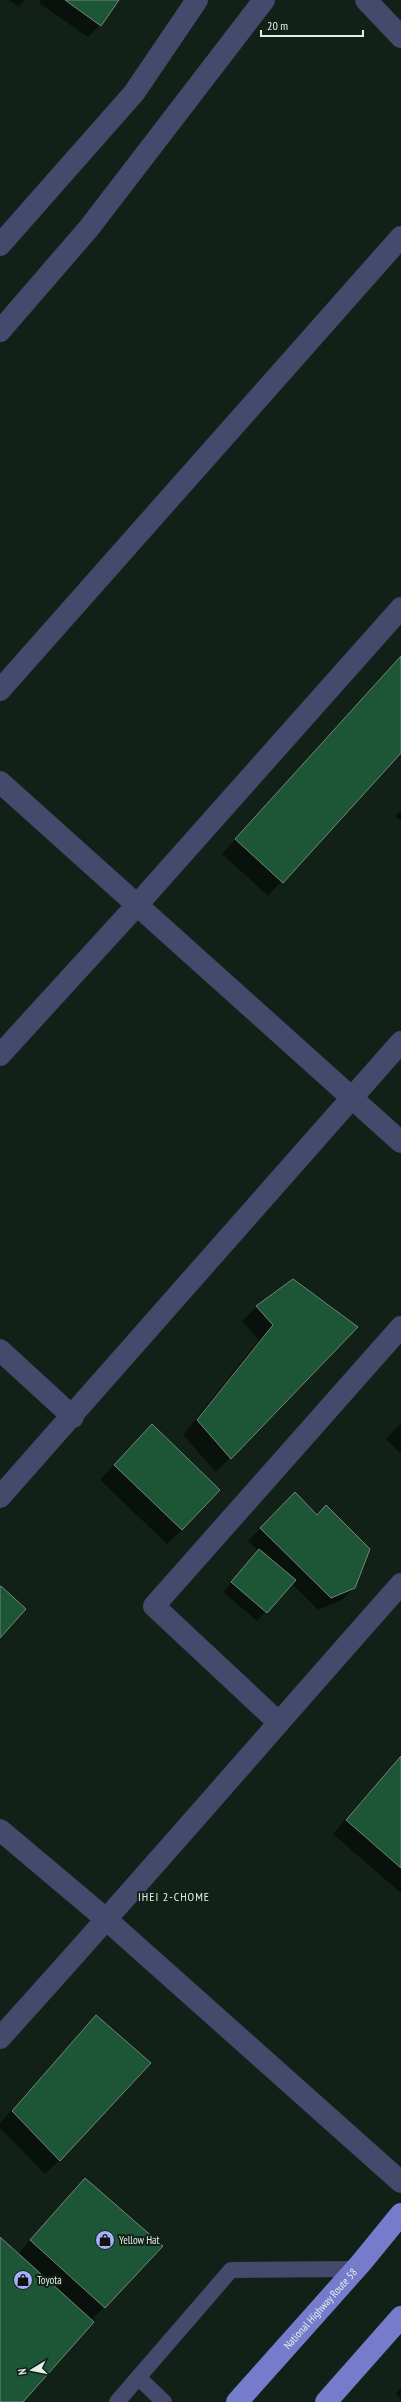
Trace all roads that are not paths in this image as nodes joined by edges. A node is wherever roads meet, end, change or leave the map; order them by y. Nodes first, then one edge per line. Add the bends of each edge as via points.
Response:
1 (197, 0) edge
2 (264, 0) edge
3 (366, 0) edge
4 (401, 37) edge
5 (401, 236) edge
6 (0, 245) edge
7 (0, 331) edge
8 (401, 608) edge
9 (0, 690) edge
10 (0, 782) edge
11 (137, 905) junction
12 (401, 1042) edge
13 (0, 1055) edge
14 (352, 1098) junction
15 (401, 1142) edge
16 (401, 1327) edge
17 (0, 1350) edge
18 (73, 1417) junction
19 (0, 1498) edge
20 (401, 1584) edge
21 (278, 1722) junction
22 (0, 1830) edge
23 (107, 1920) junction
24 (0, 2038) edge
25 (401, 2182) edge
26 (401, 2214) edge
27 (355, 2269) junction
28 (401, 2317) edge
29 (139, 2378) junction
30 (117, 2402) edge
31 (164, 2402) edge
32 (237, 2402) edge
33 (326, 2402) edge

1 - 6 street via 134,93
2 - 7 street via 89,228
3 - 4 street
5 - 9 street
8 - 11 street
10 - 11 street
11 - 13 street
11 - 14 street
12 - 14 street
14 - 15 street
14 - 18 street
16 - 21 street via 154,1606
17 - 18 street
18 - 19 street
20 - 21 street
21 - 23 street
22 - 23 street
23 - 24 street
23 - 25 street
26 - 27 highway, National Highway Route 58
27 - 29 lane via 231,2270
27 - 32 highway, National Highway Route 58
28 - 33 highway
29 - 30 lane
29 - 31 lane

